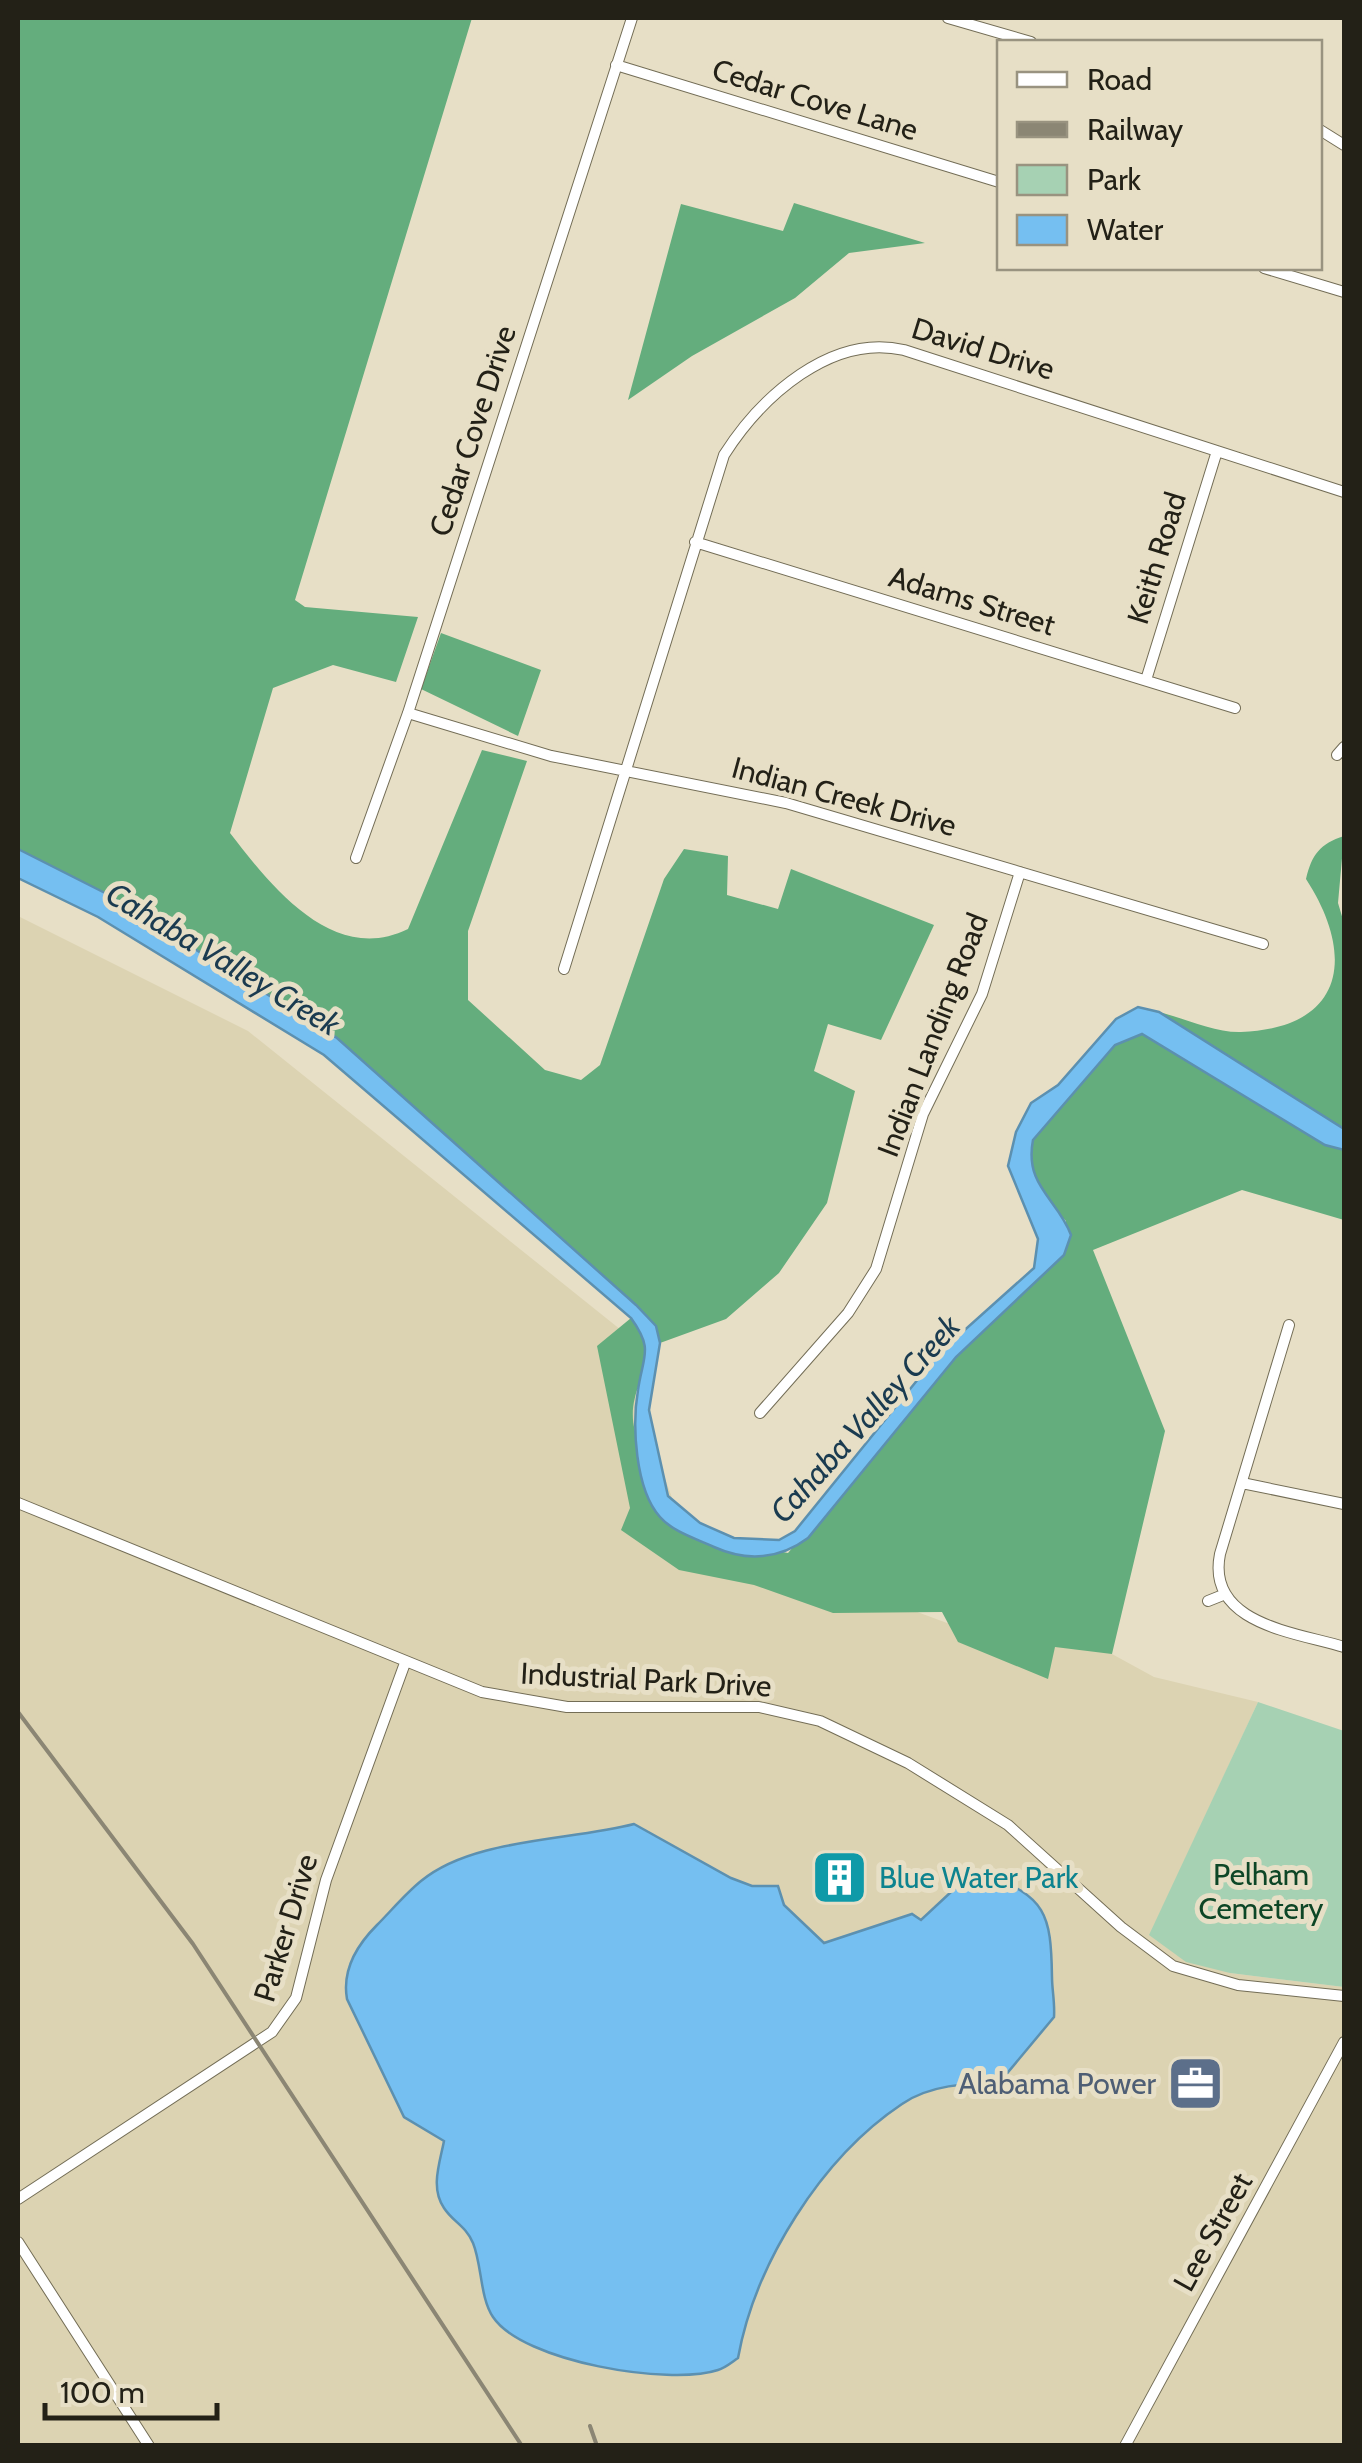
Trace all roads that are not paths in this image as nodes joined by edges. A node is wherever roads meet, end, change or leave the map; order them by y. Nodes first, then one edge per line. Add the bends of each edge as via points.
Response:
1 (632, 18) edge
2 (948, 18) edge
3 (1024, 40) edge
4 (616, 65) junction
5 (1322, 131) edge
6 (1344, 145) edge
7 (997, 181) edge
8 (1271, 270) edge
9 (1344, 292) edge
10 (1217, 451) junction
11 (1344, 492) edge
12 (695, 542) junction
13 (1146, 680) junction
14 (1235, 708) dead end
15 (408, 714) junction
16 (624, 770) junction
17 (356, 858) dead end
18 (1020, 872) junction
19 (1262, 944) dead end
20 (564, 969) dead end
21 (1290, 1326) dead end
22 (760, 1413) dead end
23 (1242, 1483) junction
24 (18, 1503) edge
25 (1344, 1504) edge
26 (1223, 1594) junction
27 (1208, 1602) dead end
28 (1344, 1648) edge
29 (405, 1663) junction
30 (1344, 1996) edge
31 (1344, 2042) edge
32 (18, 2199) edge
33 (18, 2242) edge
34 (149, 2446) edge
35 (1125, 2446) edge

1 - 4 street, Cedar Cove Drive
2 - 3 street
4 - 7 street, Cedar Cove Lane
4 - 15 street, Cedar Cove Drive
5 - 6 street
8 - 9 street
10 - 11 street, David Drive
10 - 12 street, David Drive via 904,350 853,346 821,361 742,428 724,455
10 - 13 street, Keith Road
12 - 13 street, Adams Street
12 - 16 street, David Drive
13 - 14 street, Adams Street
15 - 16 street, Indian Creek Drive
15 - 17 street, Cedar Cove Drive
16 - 18 street, Indian Creek Drive via 786,803
16 - 20 street, David Drive
18 - 19 street, Indian Creek Drive
18 - 22 street, Indian Landing Road via 982,994 923,1114 876,1269 848,1313
21 - 23 street
23 - 25 street
23 - 26 street via 1218,1566
24 - 29 street, Industrial Park Drive
26 - 27 street
26 - 28 street via 1251,1618
29 - 30 street, Industrial Park Drive via 544,1706 736,1705 820,1721 908,1762 1008,1825 1164,1962 1217,1981
29 - 32 street, Parker Drive via 325,1884 290,2012 272,2032
31 - 35 street, Lee Street
33 - 34 street

